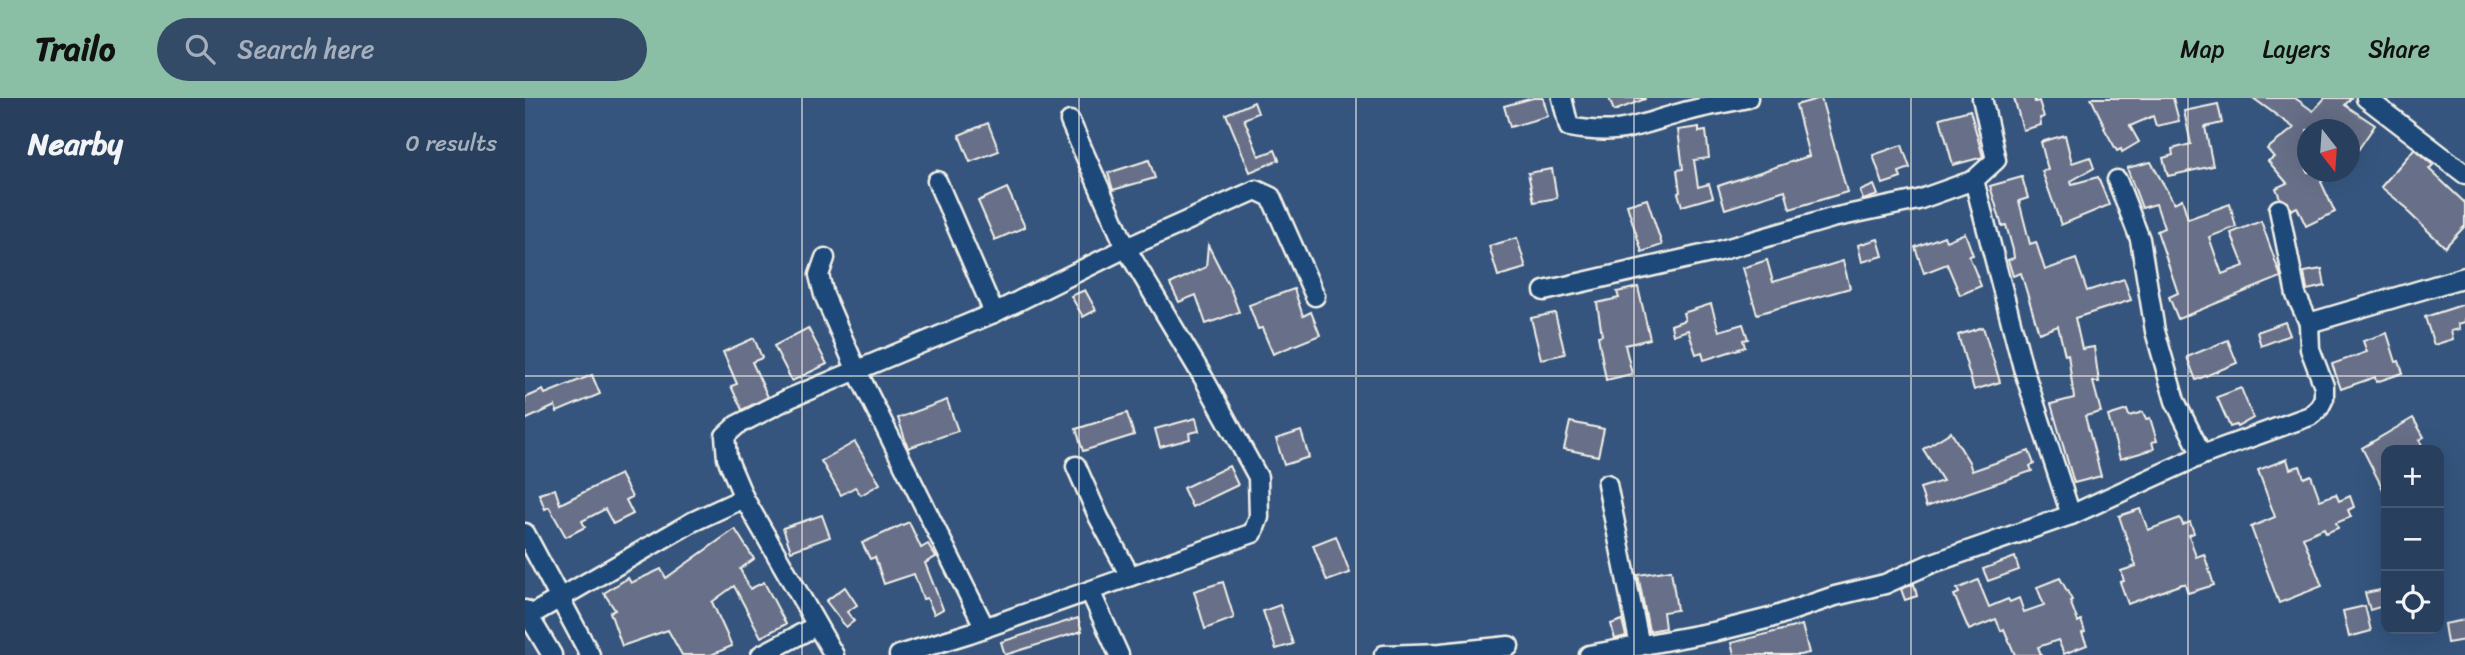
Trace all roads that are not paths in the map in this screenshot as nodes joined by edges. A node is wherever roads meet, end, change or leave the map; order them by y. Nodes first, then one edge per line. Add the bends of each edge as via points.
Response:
1 (1562, 98) edge
2 (1745, 98) edge
3 (1982, 98) edge
4 (2366, 98) edge
5 (1070, 121) dead end
6 (2465, 174) edge
7 (1974, 180) junction
8 (2117, 180) dead end
9 (937, 181) dead end
10 (2279, 209) dead end
11 (1126, 248) junction
12 (824, 258) dead end
13 (2465, 277) edge
14 (1544, 291) dead end
15 (1315, 296) dead end
16 (994, 313) junction
17 (2309, 323) junction
18 (856, 369) junction
19 (2201, 455) junction
20 (1076, 466) dead end
21 (1607, 484) dead end
22 (744, 498) junction
23 (2071, 515) junction
24 (525, 533) edge
25 (1131, 576) junction
26 (1090, 591) junction
27 (560, 598) junction
28 (527, 613) edge
29 (816, 626) junction
30 (985, 628) junction
31 (1509, 646) dead end
32 (1640, 646) junction
33 (1690, 646) edge
34 (552, 655) edge
35 (590, 655) edge
36 (761, 655) edge
37 (834, 655) edge
38 (899, 655) edge
39 (1119, 655) edge
40 (1384, 655) edge
41 (1589, 655) edge

1 - 2 street via 1569,127 1596,132 1626,130
3 - 7 street via 1996,160
4 - 6 street
5 - 11 street
7 - 14 street via 1918,200
7 - 23 street via 2023,368
8 - 19 street via 2140,239 2155,331 2175,401
9 - 16 street
10 - 17 street via 2295,295
11 - 15 street via 1256,190 1271,197
11 - 16 street
11 - 25 street via 1258,477 1259,517 1253,533
12 - 18 street via 819,275 824,295
13 - 17 street
16 - 18 street
17 - 19 street via 2310,349 2324,386 2319,408 2310,416
18 - 22 street via 737,425 725,436 727,458
18 - 30 street
19 - 23 street
20 - 25 street
21 - 32 street
22 - 27 street via 692,522
22 - 29 street
23 - 33 street via 1885,584 1835,596
24 - 27 street
25 - 26 street
26 - 30 street
26 - 39 street
27 - 28 street
27 - 35 street
28 - 34 street
29 - 36 street
29 - 37 street
30 - 38 street
31 - 40 street
32 - 33 street
32 - 41 street

